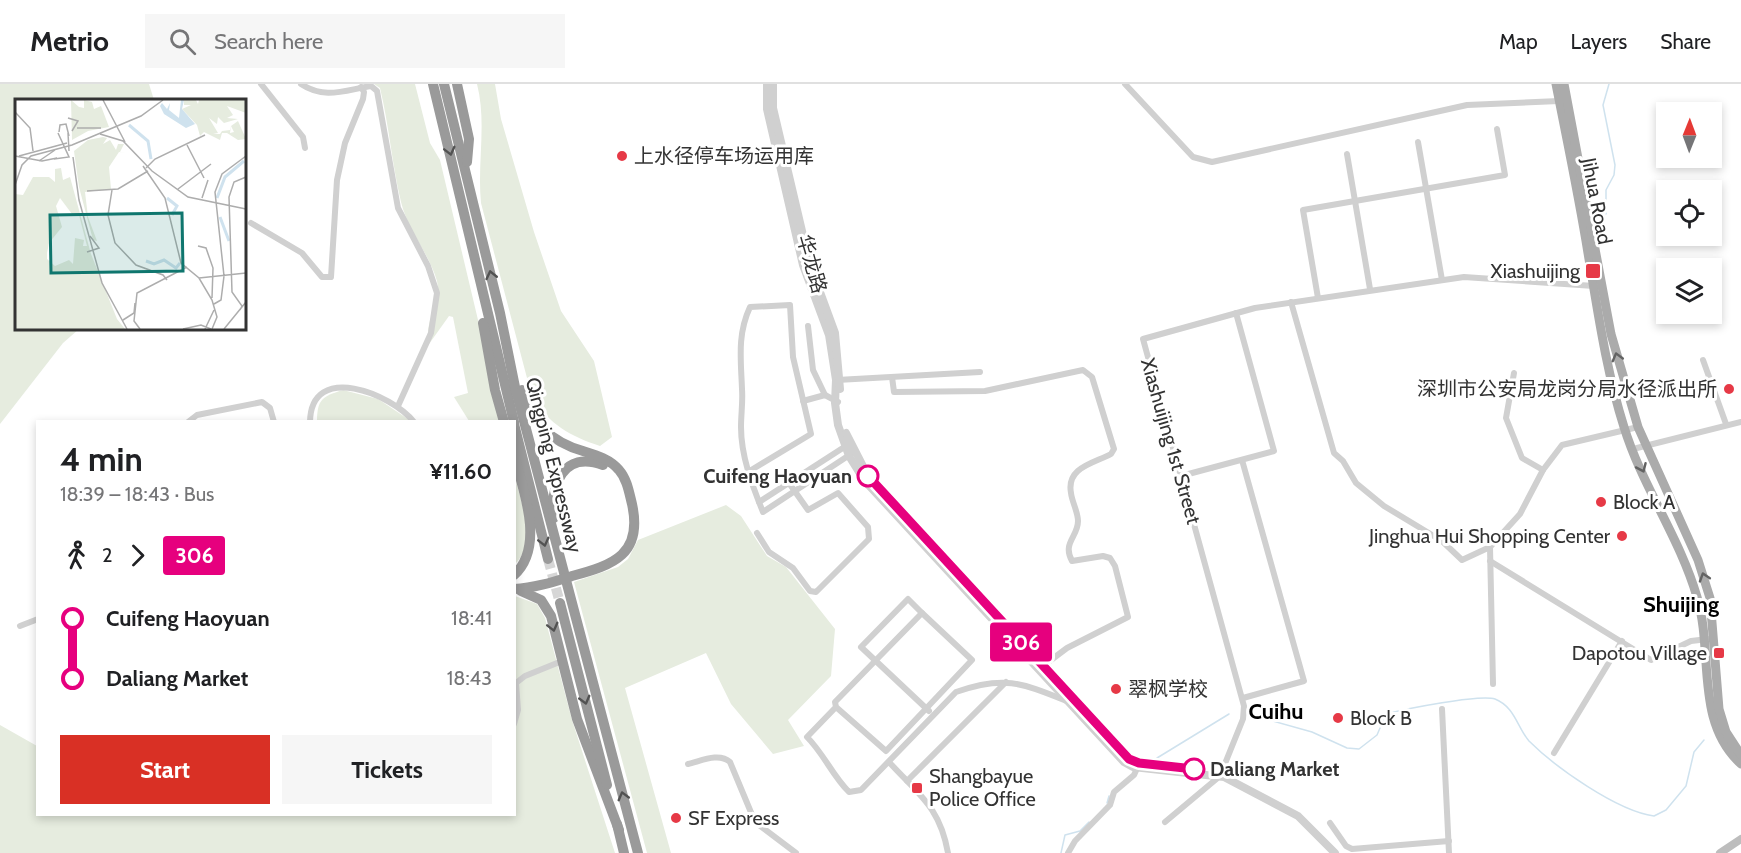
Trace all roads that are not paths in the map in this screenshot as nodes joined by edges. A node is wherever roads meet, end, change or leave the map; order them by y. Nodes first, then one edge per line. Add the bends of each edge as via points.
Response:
1 (261, 84) edge
2 (301, 84) edge
3 (444, 84) edge
4 (457, 84) edge
5 (766, 84) edge
6 (773, 84) edge
7 (1125, 84) edge
8 (1556, 84) edge
9 (1564, 84) edge
10 (361, 87) junction
11 (432, 87) edge
12 (1559, 100) junction
13 (1497, 129) dead end
14 (1418, 142) dead end
15 (305, 148) dead end
16 (1347, 154) dead end
17 (466, 168) junction
18 (1426, 189) junction
19 (1355, 201) junction
20 (251, 223) dead end
21 (469, 228) junction
22 (1442, 280) junction
23 (1594, 286) junction
24 (1370, 289) junction
25 (1318, 298) junction
26 (1291, 302) junction
27 (500, 313) junction
28 (1236, 313) junction
29 (808, 327) dead end
30 (1703, 360) dead end
31 (980, 372) dead end
32 (1515, 373) dead end
33 (892, 377) junction
34 (839, 380) junction
35 (825, 395) junction
36 (803, 401) junction
37 (837, 402) junction
38 (398, 406) junction
39 (191, 420) edge
40 (273, 420) edge
41 (310, 420) edge
42 (412, 420) edge
43 (503, 420) edge
44 (513, 420) edge
45 (1741, 422) edge
46 (1726, 424) junction
47 (1638, 427) junction
48 (516, 430) edge
49 (1624, 430) junction
50 (1646, 444) junction
51 (848, 445) junction
52 (1633, 449) junction
53 (851, 454) junction
54 (1242, 460) junction
55 (516, 465) edge
56 (1543, 470) junction
57 (748, 472) junction
58 (1181, 476) junction
59 (789, 483) junction
60 (795, 491) junction
61 (759, 502) junction
62 (757, 533) dead end
63 (1490, 547) junction
64 (553, 558) junction
65 (1491, 561) junction
66 (516, 573) edge
67 (516, 587) edge
68 (516, 588) edge
69 (516, 589) edge
70 (565, 601) junction
71 (922, 613) junction
72 (36, 620) edge
73 (20, 626) dead end
74 (1710, 639) junction
75 (1622, 641) junction
76 (562, 661) junction
77 (875, 661) junction
78 (1043, 666) junction
79 (1006, 682) junction
80 (516, 683) edge
81 (516, 683) edge
82 (1493, 684) dead end
83 (1243, 698) junction
84 (1067, 701) junction
85 (836, 706) junction
86 (1080, 706) junction
87 (926, 708) junction
88 (1442, 709) dead end
89 (934, 715) junction
90 (516, 717) edge
91 (1554, 753) dead end
92 (1741, 754) edge
93 (889, 762) junction
94 (688, 764) dead end
95 (1741, 764) edge
96 (1139, 765) junction
97 (1221, 774) junction
98 (907, 781) junction
99 (1166, 822) dead end
100 (1330, 823) dead end
101 (619, 830) junction
102 (1741, 839) edge
103 (1449, 841) junction
104 (1741, 843) edge
105 (624, 853) edge
106 (638, 853) edge
107 (796, 853) edge
108 (948, 853) edge
109 (1068, 853) edge
110 (1335, 853) edge
111 (1341, 853) edge
112 (1449, 853) edge
113 (1720, 853) edge
114 (1727, 853) edge

1 - 15 street via 303,137
2 - 10 street via 309,90 330,94
3 - 17 highway, Qingping Expressway
4 - 17 highway via 469,139
5 - 34 street, 华龙路 via 766,109 803,265 829,335
6 - 34 street, 华龙路 via 773,108 810,265 835,333
7 - 12 street via 1193,157 1212,162 1467,105
8 - 12 main road, Jihua Road
47 -> 9 main road, Jihua Road via 1611,334
10 - 20 street via 363,99 345,144 337,180 331,278 322,277 302,253
10 - 38 street via 371,86 377,91 398,208 428,266 437,293 431,333
11 -> 21 highway, Qingping Expressway
12 - 23 main road, Jihua Road
13 - 18 street via 1505,175
14 - 18 street
16 - 19 street
27 -> 17 highway, Qingping Expressway
18 - 19 street
18 - 22 street
19 - 24 street
19 - 25 street via 1303,210
21 - 43 highway via 495,390
21 - 44 highway, Qingping Expressway
22 - 23 street, Xiashuijing 1st Street via 1464,277
22 - 24 street, Xiashuijing 1st Street
23 - 49 main road, Jihua Road via 1610,379
24 - 25 street, Xiashuijing 1st Street
25 - 26 street, Xiashuijing 1st Street
26 - 28 street, Xiashuijing 1st Street
26 - 63 street via 1334,453 1356,483 1462,560
27 - 64 highway, Qingping Expressway
27 - 68 highway via 533,417 552,439 599,456 616,467 629,490 634,518 630,544 614,562 535,587
28 - 54 street via 1274,451
28 - 58 street, Xiashuijing 1st Street via 1143,339
29 - 35 street via 813,370
30 - 46 street
31 - 33 street
32 - 56 street via 1506,418 1522,458
33 - 34 street
33 - 78 street via 894,392 986,391 1083,370 1092,377 1113,449 1106,457 1079,469 1070,487 1078,520 1068,543 1068,554 1072,561 1110,558 1128,617 1066,648
34 - 37 street, 华龙路
35 - 36 street
35 - 37 street
36 - 57 street via 811,434
36 - 57 street via 793,357 790,305 750,307 743,321 739,349 741,429
37 - 51 street, 华龙路
38 - 41 street via 360,390 334,387 315,401
38 - 42 street
39 - 40 street via 197,415 262,402 270,408
45 - 46 street
46 - 50 street
47 - 49 street
47 - 50 main road, Jihua Road
48 -> 64 highway, Qingping Expressway
49 - 52 main road, Jihua Road
49 - 56 street via 1562,445
50 - 52 street
74 -> 50 main road, Jihua Road via 1710,598 1698,560
51 - 53 street, 华龙路
51 - 59 street
52 -> 74 main road, Jihua Road via 1688,570
53 - 60 street
53 - 78 street
53 - 84 street via 864,480
54 - 58 street
54 - 83 street via 1304,681
55 - 66 highway via 532,538 526,561
56 - 63 street via 1520,514
57 - 61 street
58 - 83 street, Xiashuijing 1st Street
59 - 60 street
59 - 61 street
60 - 61 street via 764,512
60 - 62 street via 808,510 838,493 868,527 869,539 816,592 810,591 784,560 769,552
63 - 65 street
64 - 67 highway via 553,505 559,477 578,462 603,465 618,480 627,514 628,530 618,551 594,564
64 - 70 highway, Qingping Expressway
65 - 75 street
65 - 82 street
69 -> 76 highway via 545,604
70 -> 101 highway, Qingping Expressway
106 -> 70 highway, Qingping Expressway
71 - 77 street
71 - 77 street via 908,599 861,646
71 - 87 street via 972,660
72 - 73 street
74 - 75 street via 1691,641 1651,660
74 - 92 main road, Jihua Road via 1719,709 1726,732
74 - 95 main road, Jihua Road via 1709,702 1714,724 1721,740
75 - 91 street
76 - 81 street
76 - 101 highway via 578,719
77 - 85 street via 835,702
77 - 87 street
78 - 86 street
79 - 84 street via 1026,684
79 - 89 street via 975,685 956,692
79 - 98 street
80 - 90 street
83 - 97 street, Xiashuijing 1st Street via 1243,719
84 - 86 street
84 - 96 street via 1124,762
85 - 87 street via 886,751
85 - 93 street via 807,737 818,748 833,776 849,792 856,793
86 - 96 street
87 - 89 street
88 - 103 street
89 - 93 street
93 - 98 street
94 - 107 street via 717,757 730,762 755,822
96 - 97 street
96 - 109 street
97 - 99 street, Xiashuijing 1st Street
97 - 110 street via 1298,816
97 - 111 street via 1301,813
98 - 108 street via 936,813
100 - 103 street via 1352,849
101 - 105 highway, Qingping Expressway
102 - 113 main road
103 - 112 street
104 - 114 main road

